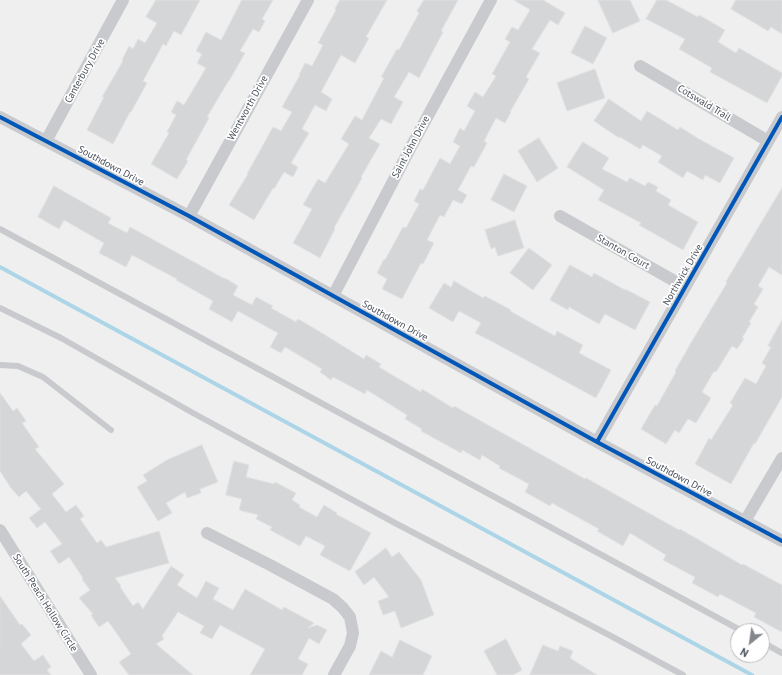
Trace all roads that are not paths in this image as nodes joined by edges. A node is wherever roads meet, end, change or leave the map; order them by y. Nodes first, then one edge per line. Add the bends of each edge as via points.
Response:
1 (123, 0) edge
2 (308, 0) edge
3 (491, 0) edge
4 (640, 66) dead end
5 (0, 117) edge
6 (782, 117) edge
7 (46, 141) junction
8 (768, 141) junction
9 (189, 216) junction
10 (560, 216) dead end
11 (0, 229) edge
12 (685, 287) junction
13 (332, 296) junction
14 (0, 308) edge
15 (0, 365) edge
16 (111, 430) dead end
17 (597, 442) junction
18 (782, 458) edge
19 (745, 521) junction
20 (0, 530) edge
21 (207, 533) dead end
22 (782, 541) edge
23 (730, 624) edge
24 (770, 646) edge
25 (782, 653) edge
26 (91, 675) edge
27 (334, 675) edge
28 (683, 675) edge

1 - 7 street, Canterbury Drive
2 - 9 street, Wentworth Drive
3 - 13 street, Saint John Drive
4 - 8 street, Cotswald Trail
5 - 7 street, Southdown Drive
6 - 8 street, Northwick Drive
7 - 9 street, Southdown Drive
8 - 12 street, Northwick Drive
9 - 13 street, Southdown Drive
10 - 12 street, Stanton Court
11 - 23 lane
12 - 17 street, Northwick Drive
13 - 17 street, Southdown Drive
14 - 28 lane via 61,338 396,523
15 - 16 lane via 18,366 44,376
17 - 19 street, Southdown Drive
18 - 19 street
19 - 22 street, Southdown Drive
20 - 26 street, South Peach Hollow Circle
21 - 27 street via 333,599 343,608 350,617 353,633 350,646
24 - 25 lane

